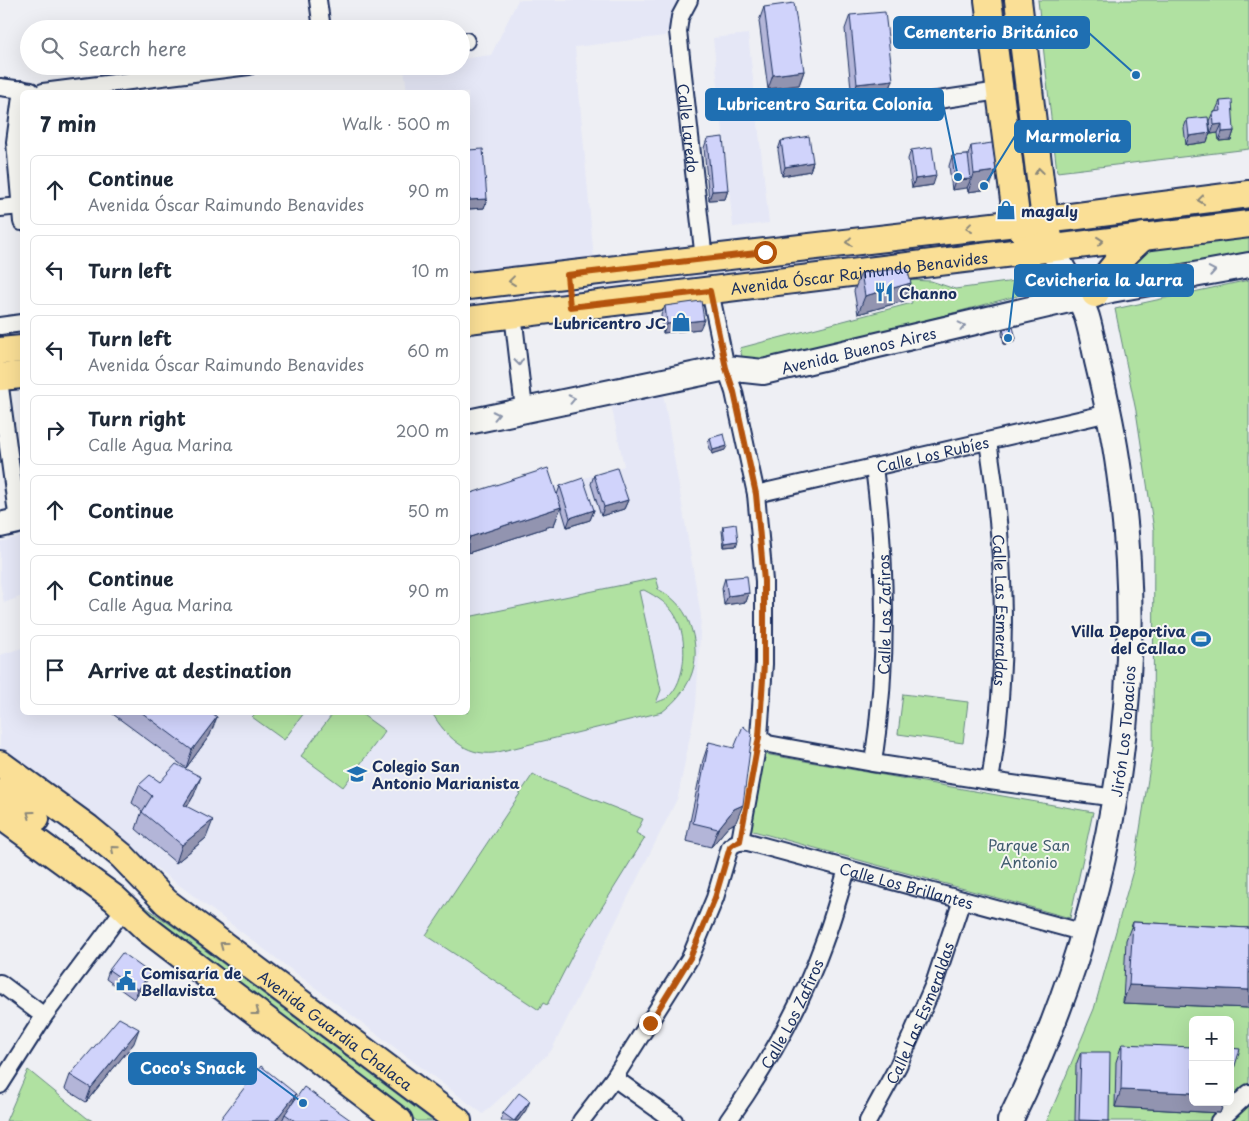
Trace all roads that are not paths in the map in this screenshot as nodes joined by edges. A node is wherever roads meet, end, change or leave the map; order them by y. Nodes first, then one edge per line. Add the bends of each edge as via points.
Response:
1 (318, 0) edge
2 (689, 0) edge
3 (988, 0) edge
4 (1018, 0) edge
5 (321, 20) edge
6 (178, 75) edge
7 (1028, 77) junction
8 (999, 85) junction
9 (0, 87) edge
10 (22, 89) joint
11 (27, 90) edge
12 (59, 90) edge
13 (20, 107) edge
14 (890, 107) dead end
15 (20, 190) edge
16 (1249, 194) edge
17 (0, 208) edge
18 (20, 213) edge
19 (1045, 220) junction
20 (1017, 223) junction
21 (1249, 224) edge
22 (1144, 236) junction
23 (1044, 249) junction
24 (704, 259) junction
25 (1249, 265) edge
26 (562, 275) junction
27 (470, 286) edge
28 (710, 291) junction
29 (1087, 297) junction
30 (570, 307) junction
31 (513, 314) junction
32 (470, 320) edge
33 (20, 323) edge
34 (0, 326) edge
35 (20, 349) edge
36 (0, 351) edge
37 (726, 368) junction
38 (20, 375) edge
39 (0, 377) edge
40 (0, 387) edge
41 (524, 409) junction
42 (1109, 414) junction
43 (470, 422) edge
44 (988, 441) junction
45 (874, 467) junction
46 (756, 494) junction
47 (13, 522) edge
48 (759, 737) junction
49 (873, 763) junction
50 (0, 764) edge
51 (990, 781) junction
52 (0, 793) edge
53 (1116, 798) junction
54 (0, 815) edge
55 (0, 833) edge
56 (735, 844) junction
57 (847, 869) junction
58 (119, 900) junction
59 (962, 900) junction
60 (166, 902) junction
61 (1085, 933) junction
62 (0, 983) edge
63 (44, 1016) junction
64 (614, 1078) junction
65 (0, 1085) edge
66 (1249, 1092) edge
67 (1226, 1117) edge
68 (399, 1121) edge
69 (458, 1121) edge
70 (581, 1121) edge
71 (674, 1121) edge
72 (728, 1121) edge
73 (868, 1121) edge
74 (1010, 1121) edge

1 - 5 street
2 - 24 street, Calle Laredo via 680,17 678,31
3 - 8 main road
4 - 7 main road
6 - 12 street
7 - 8 main road
19 -> 7 main road
8 - 14 street
8 - 20 main road
9 - 10 street
10 - 11 street
13 - 15 street via 16,142
16 -> 19 main road, Avenida Óscar Raimundo Benavides
17 - 18 street
19 - 20 main road, Avenida Óscar Raimundo Benavides
19 - 23 main road
20 - 23 main road
20 -> 24 main road, Avenida Óscar Raimundo Benavides
21 - 22 main road, Avenida Óscar Raimundo Benavides
23 -> 22 main road, Avenida Óscar Raimundo Benavides
22 - 29 main road via 1116,262
23 - 28 main road, Avenida Óscar Raimundo Benavides
23 - 29 main road, Jirón Los Topacios
24 - 26 main road, Avenida Óscar Raimundo Benavides
29 -> 25 main road, Avenida Buenos Aires
26 -> 27 main road, Avenida Óscar Raimundo Benavides
26 - 30 main road
26 - 31 main road
28 - 30 main road, Avenida Óscar Raimundo Benavides
28 - 37 street
37 -> 29 main road, Avenida Buenos Aires via 762,372
29 - 42 main road, Jirón Los Topacios via 1086,315
30 - 31 main road, Avenida Óscar Raimundo Benavides
31 - 32 main road, Avenida Óscar Raimundo Benavides
31 -> 41 street
33 - 34 street
35 - 36 main road
41 -> 37 main road, Avenida Buenos Aires
37 - 46 street
38 - 39 main road
40 - 47 street
43 -> 41 main road, Avenida Buenos Aires
42 - 44 street, Calle Los Rubíes
42 - 53 main road, Jirón Los Topacios via 1124,506 1130,593 1130,671
44 - 45 street, Calle Los Rubíes
44 - 51 street, Calle Las Esmeraldas via 1000,524 1004,609 1002,694
45 - 46 street, Calle Los Rubíes
45 - 49 street, Calle Los Zafiros via 882,539 885,612 883,685
46 - 48 street via 764,581 764,664
48 - 49 street via 768,744
48 - 56 street
49 - 51 street
60 -> 50 main road, Avenida Guardia Chalaca via 122,856
51 - 53 street
58 -> 52 main road, Avenida Guardia Chalaca
53 - 61 main road, Jirón Los Topacios
54 - 58 main road, Avenida Guardia Chalaca
55 - 58 main road, Avenida Guardia Chalaca
56 - 57 street, Calle Los Brillantes
56 - 64 street via 690,958
57 - 59 street, Calle Los Brillantes
57 - 72 street, Calle Los Zafiros via 824,943 793,1015 755,1083
58 - 60 main road, Avenida Guardia Chalaca via 137,891
58 - 63 street
58 -> 68 main road, Avenida Guardia Chalaca via 148,930
59 - 61 street, Calle Los Brillantes
59 - 73 street, Calle Las Esmeraldas via 934,984 898,1066
69 -> 60 main road, Avenida Guardia Chalaca
61 - 74 main road, Jirón Los Topacios via 1053,1027
62 - 63 street
63 - 65 street
64 - 70 street
64 - 71 street
66 - 67 street

